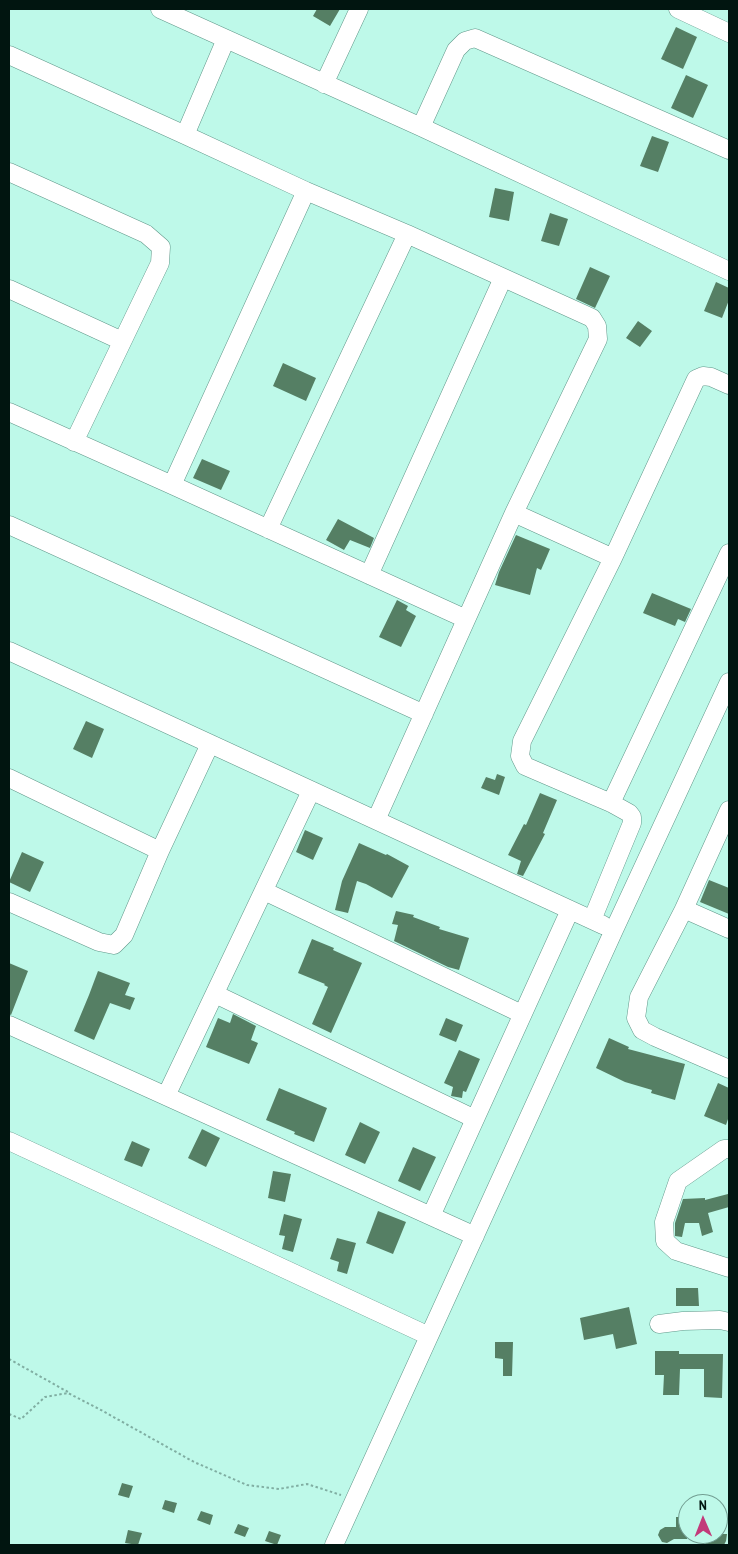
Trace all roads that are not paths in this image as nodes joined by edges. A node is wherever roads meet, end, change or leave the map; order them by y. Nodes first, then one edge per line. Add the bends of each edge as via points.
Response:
1 (160, 9) edge
2 (359, 9) edge
3 (678, 9) edge
4 (729, 33) edge
5 (226, 39) junction
6 (9, 55) edge
7 (324, 84) junction
8 (421, 127) junction
9 (185, 135) junction
10 (729, 150) edge
11 (9, 172) edge
12 (306, 191) junction
13 (406, 234) junction
14 (729, 270) edge
15 (503, 278) junction
16 (9, 290) edge
17 (122, 341) junction
18 (729, 385) edge
19 (9, 412) edge
20 (74, 442) junction
21 (172, 485) junction
22 (514, 513) junction
23 (9, 526) edge
24 (268, 529) junction
25 (729, 553) edge
26 (613, 558) junction
27 (369, 575) junction
28 (466, 619) junction
29 (9, 651) edge
30 (729, 682) edge
31 (424, 714) junction
32 (210, 744) junction
33 (9, 778) edge
34 (311, 791) junction
35 (611, 803) junction
36 (729, 810) edge
37 (376, 820) junction
38 (160, 851) junction
39 (264, 891) junction
40 (9, 902) edge
41 (684, 909) junction
42 (570, 910) junction
43 (592, 920) junction
44 (729, 928) edge
45 (614, 930) junction
46 (215, 994) junction
47 (522, 1014) junction
48 (9, 1025) edge
49 (729, 1069) edge
50 (166, 1096) junction
51 (474, 1118) junction
52 (9, 1141) edge
53 (729, 1149) edge
54 (431, 1216) junction
55 (475, 1236) junction
56 (729, 1268) edge
57 (729, 1322) edge
58 (659, 1324) dead end
59 (429, 1336) junction
60 (334, 1545) edge

1 - 5 street
2 - 7 street
3 - 4 street
5 - 7 street
5 - 9 street
6 - 9 street
7 - 8 street
8 - 10 street via 456,50 465,41 475,38
8 - 14 street
9 - 12 street
11 - 17 street via 146,234 161,247 160,263
12 - 13 street
12 - 21 street
13 - 15 street
13 - 24 street
15 - 22 street via 592,318 597,326 598,340
15 - 27 street
16 - 17 street
17 - 20 street
18 - 26 street via 712,377 696,379
19 - 20 street
20 - 21 street
21 - 24 street
22 - 26 street
22 - 28 street
23 - 31 street
24 - 27 street
25 - 35 street
26 - 35 street via 522,741 520,756 524,766
27 - 28 street
28 - 31 street
29 - 32 street
30 - 45 street
31 - 37 street
32 - 34 street
32 - 38 street
33 - 38 street
34 - 37 street
34 - 39 street
35 - 43 street via 628,813 632,823
36 - 41 street
37 - 42 street
38 - 40 street via 124,935 114,945 99,942
39 - 46 street
39 - 47 street
41 - 44 street
41 - 49 street via 639,997 636,1018 642,1030
42 - 43 street
42 - 47 street
43 - 45 street
45 - 55 street
46 - 50 street
46 - 51 street
47 - 51 street
48 - 50 street
50 - 54 street
51 - 54 street
52 - 59 street
53 - 56 street via 724,1149 678,1181 664,1222 665,1241 676,1251
54 - 55 street
55 - 59 street
57 - 58 street
59 - 60 street

